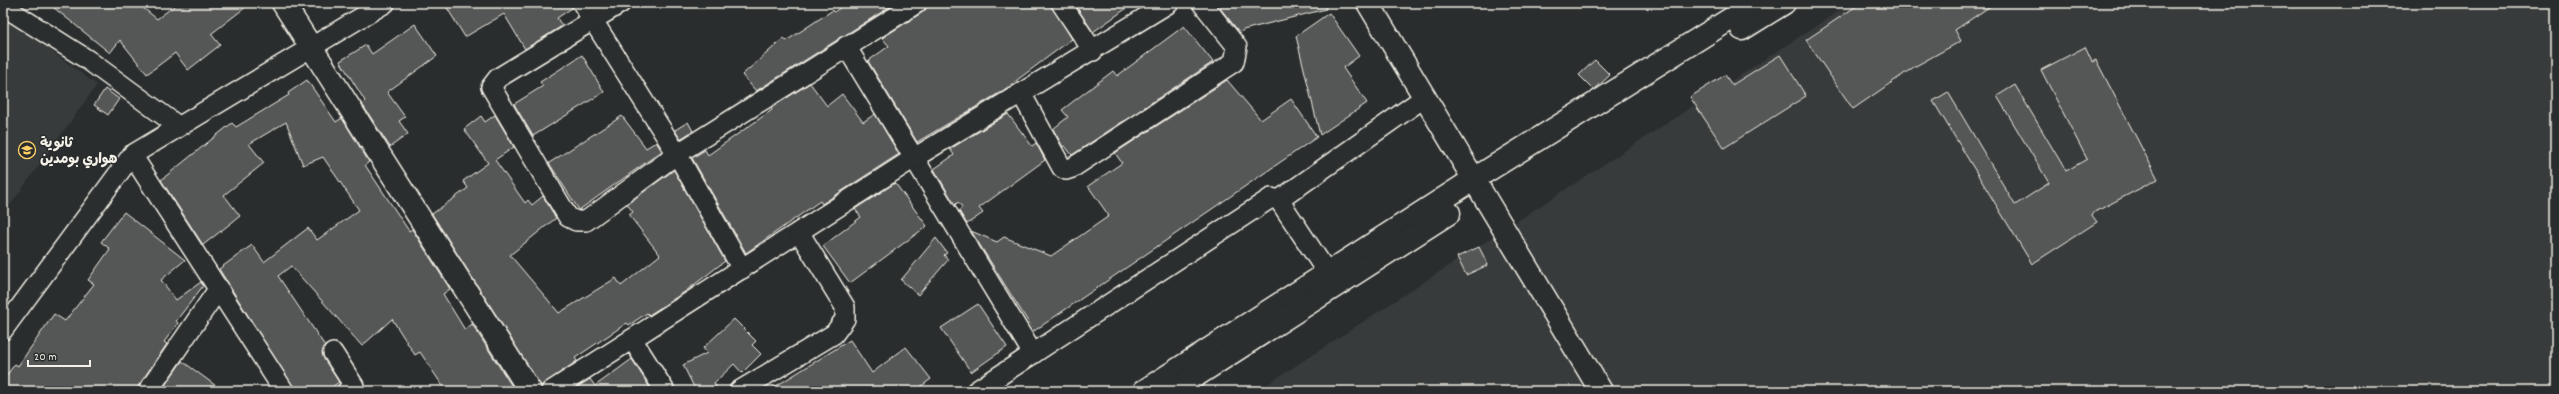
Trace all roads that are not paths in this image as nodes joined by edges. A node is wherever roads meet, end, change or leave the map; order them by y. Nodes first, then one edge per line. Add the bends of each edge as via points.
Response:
1 (283, 3) edge
2 (384, 3) edge
3 (582, 3) edge
4 (621, 3) edge
5 (917, 3) edge
6 (1062, 3) edge
7 (1169, 3) edge
8 (1202, 3) edge
9 (1368, 3) edge
10 (1756, 3) edge
11 (1784, 3) edge
12 (14, 7) edge
13 (594, 21) junction
14 (312, 46) junction
15 (846, 46) junction
16 (1093, 51) junction
17 (1021, 93) junction
18 (1425, 97) junction
19 (178, 126) junction
20 (677, 154) junction
21 (132, 155) junction
22 (914, 158) junction
23 (1478, 185) junction
24 (1279, 200) junction
25 (799, 232) junction
26 (742, 269) junction
27 (1331, 279) junction
28 (219, 288) junction
29 (3, 330) edge
30 (632, 339) junction
31 (333, 353) dead end
32 (1033, 354) junction
33 (148, 391) edge
34 (284, 391) edge
35 (348, 391) edge
36 (530, 391) edge
37 (551, 391) edge
38 (665, 391) edge
39 (739, 391) edge
40 (976, 391) edge
41 (1144, 391) edge
42 (1172, 391) edge
43 (1601, 391) edge

1 - 14 main road
2 - 14 street
3 - 13 street
4 - 13 street
5 - 15 street
6 - 16 street
7 - 16 street
8 - 17 street via 1237,47 1234,62 1072,168 1062,168
9 - 18 main road
10 - 23 main road
11 - 23 main road
12 - 19 street
13 - 20 street
13 - 20 street via 498,78 491,87 568,217 576,221 586,221
14 - 19 street
14 - 36 main road
15 - 20 street
15 - 22 street
16 - 17 street
17 - 22 street
18 - 23 main road
18 - 24 street
19 - 21 street
20 - 26 street
21 - 28 street
21 - 29 street
22 - 25 street
22 - 32 street
23 - 27 main road
23 - 43 main road
24 - 27 street
24 - 32 street via 1270,198
25 - 26 street
25 - 39 street via 845,307 845,319 834,334
26 - 30 street
27 - 41 main road
27 - 42 main road
28 - 33 street
28 - 34 street
30 - 37 street
30 - 38 street
31 - 35 street via 354,386
32 - 40 street

